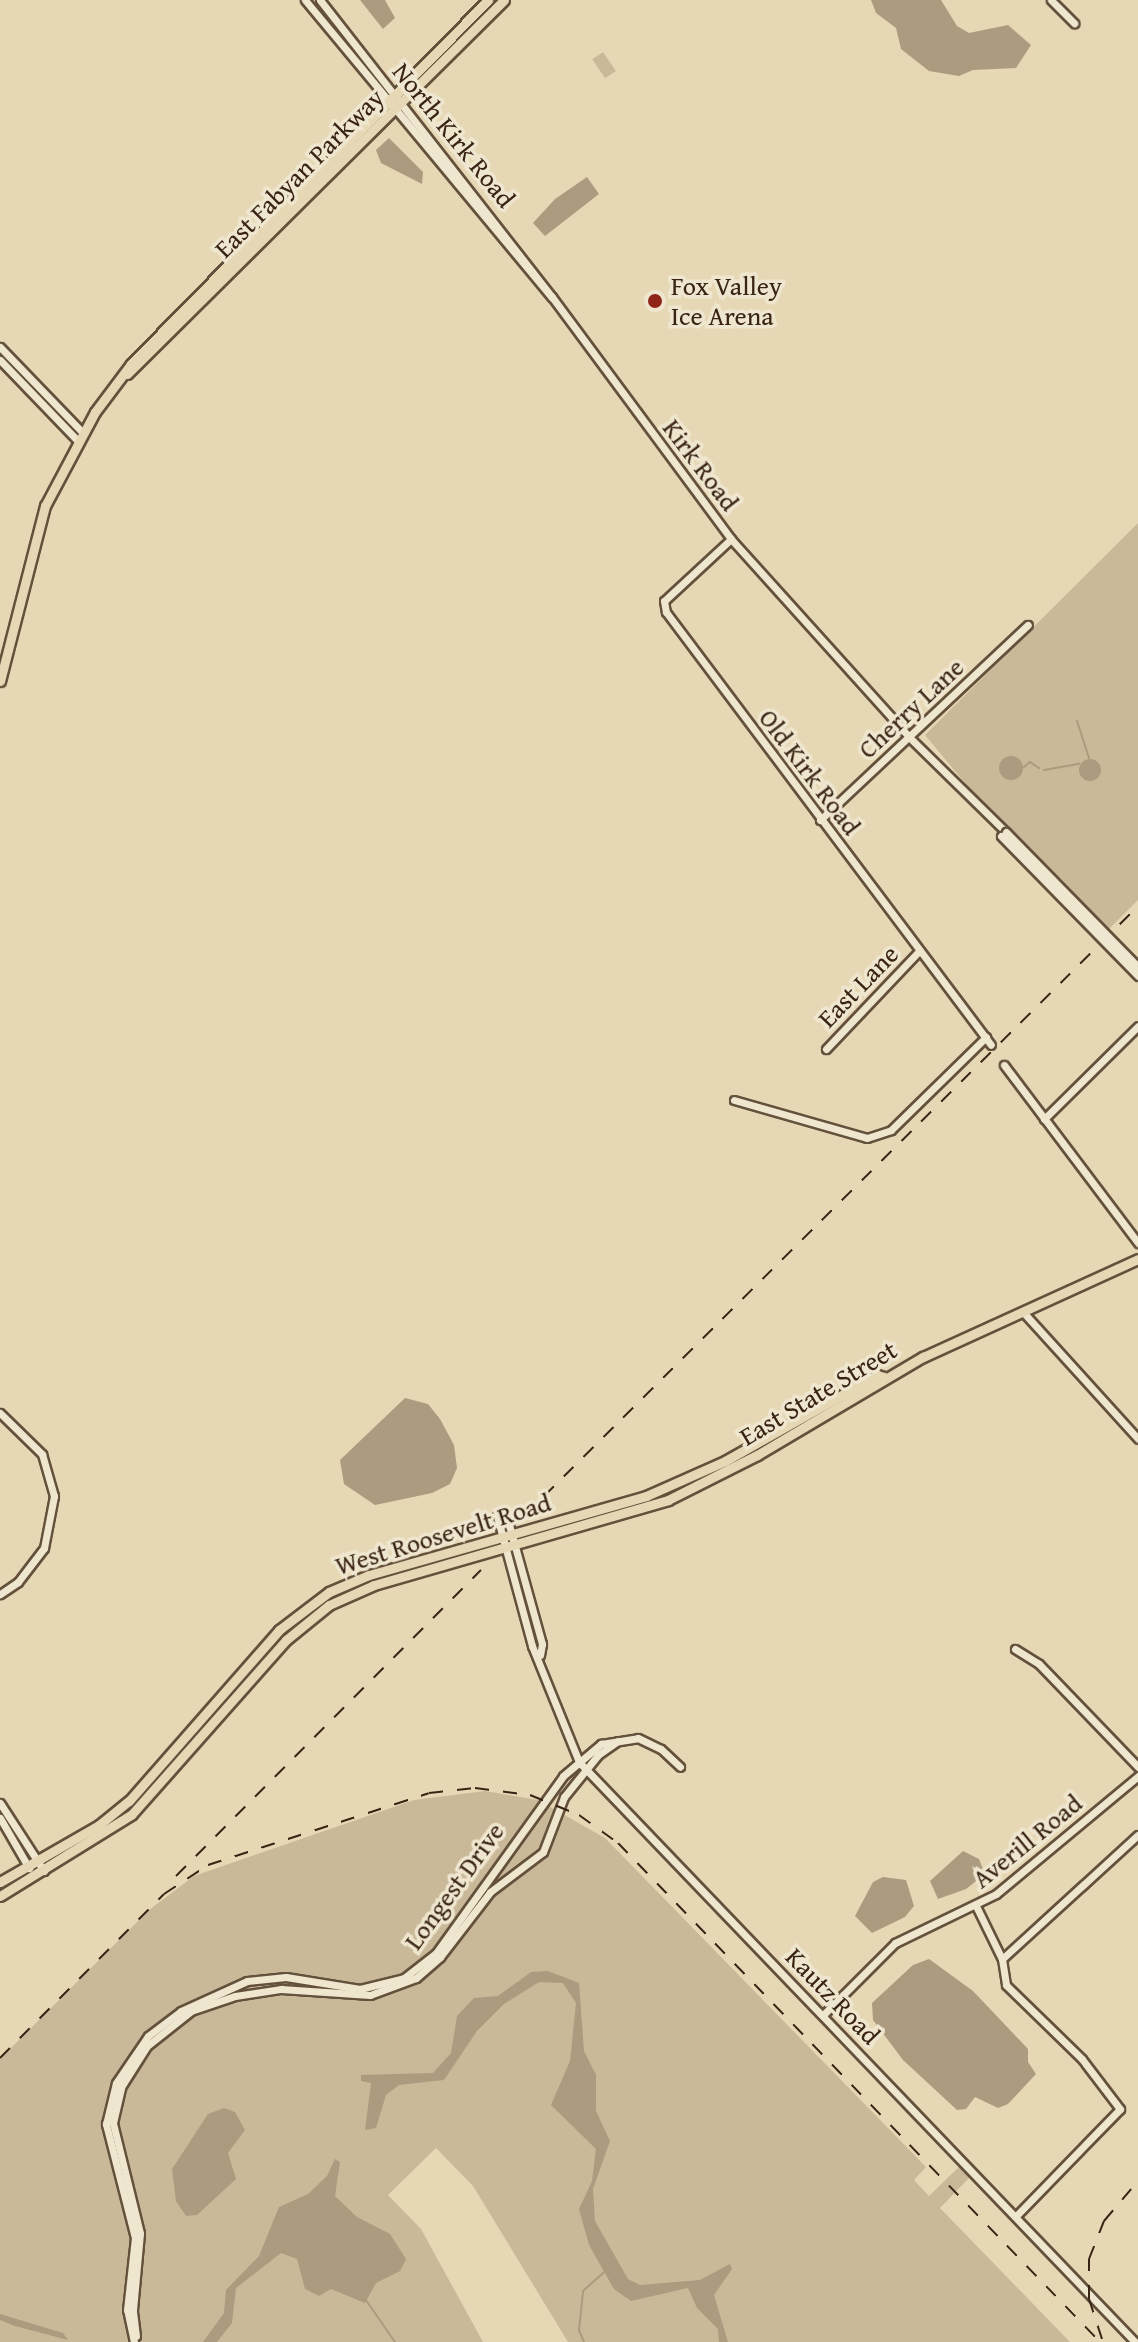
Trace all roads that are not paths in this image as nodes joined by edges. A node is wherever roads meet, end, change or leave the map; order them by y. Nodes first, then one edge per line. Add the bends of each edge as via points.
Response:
1 (305, 0) edge
2 (320, 0) edge
3 (488, 0) edge
4 (504, 0) edge
5 (1051, 0) edge
6 (1074, 23) dead end
7 (395, 93) junction
8 (387, 101) junction
9 (402, 102) junction
10 (394, 110) junction
11 (552, 297) junction
12 (0, 347) edge
13 (0, 360) edge
14 (124, 376) junction
15 (79, 436) junction
16 (731, 539) junction
17 (1028, 625) dead end
18 (0, 681) edge
19 (909, 737) junction
20 (820, 820) junction
21 (1004, 834) junction
22 (919, 951) junction
23 (1138, 967) edge
24 (1138, 976) edge
25 (1138, 1026) edge
26 (826, 1049) dead end
27 (1004, 1065) dead end
28 (734, 1100) dead end
29 (1044, 1119) junction
30 (1138, 1243) edge
31 (1138, 1259) edge
32 (1023, 1312) junction
33 (884, 1377) junction
34 (0, 1413) edge
35 (1138, 1439) edge
36 (502, 1515) dead end
37 (507, 1536) junction
38 (511, 1548) junction
39 (0, 1594) edge
40 (1015, 1649) dead end
41 (582, 1766) junction
42 (680, 1767) dead end
43 (1138, 1767) edge
44 (1138, 1776) edge
45 (0, 1803) edge
46 (542, 1806) junction
47 (557, 1812) junction
48 (0, 1818) edge
49 (1138, 1835) edge
50 (33, 1863) junction
51 (44, 1871) junction
52 (34, 1877) junction
53 (0, 1882) edge
54 (0, 1896) edge
55 (976, 1906) junction
56 (1002, 1959) junction
57 (823, 2015) junction
58 (1016, 2216) junction
59 (136, 2342) edge
60 (1135, 2342) edge

1 - 8 street, North Kirk Road
2 - 7 street, North Kirk Road
3 - 7 main road, East Fabyan Parkway
4 - 9 main road, East Fabyan Parkway
5 - 6 street
7 - 8 main road, East Fabyan Parkway
7 - 9 street, North Kirk Road
8 - 10 street, North Kirk Road
8 - 14 main road, East Fabyan Parkway
9 - 10 main road, East Fabyan Parkway
9 - 11 street, North Kirk Road
10 - 11 street, Kirk Road
10 - 14 main road, East Fabyan Parkway
11 - 16 street, Kirk Road
12 - 15 street
13 - 15 street
14 - 15 main road, East Fabyan Parkway
15 - 18 main road, East Fabyan Parkway via 41,520
16 - 19 street, Kirk Road
16 - 20 street, Old Kirk Road via 663,606
17 - 19 street, Cherry Lane
19 - 20 street, Cherry Lane
19 - 21 street, Kirk Road
20 - 22 street, Old Kirk Road
21 - 23 street, bridge
21 - 24 street, bridge
22 - 26 street, East Lane
22 - 28 street, Old Kirk Road via 988,1041 891,1130 867,1138
25 - 29 street
27 - 29 street
29 - 30 street
31 - 32 main road, East State Street
32 - 33 main road, East State Street
32 - 35 street
33 - 37 main road, West Roosevelt Road via 877,1375 680,1482
33 - 38 main road, East State Street via 880,1385 685,1493
34 - 39 street via 42,1454 54,1496 44,1548 18,1582
36 - 37 street, Kautz Road
37 - 38 street, Kautz Road
37 - 50 main road, West Roosevelt Road via 358,1578 313,1601 271,1639 129,1801
38 - 41 street, Kautz Road via 559,1719
38 - 51 main road, West Roosevelt Road via 374,1585 319,1612 279,1647 139,1808
40 - 43 street via 1039,1664
41 - 42 street via 624,1738 649,1742
41 - 46 street, Longest Drive
41 - 47 street, Longest Drive
41 - 57 street, Kautz Road
44 - 55 street, Averill Road via 1013,1882
45 - 50 street
46 - 47 street
46 - 59 street, Longest Drive via 518,1832 436,1953 411,1974 360,1989 286,1977 247,1981 181,2011 136,2050 116,2083 106,2124 135,2238 127,2310
47 - 59 street, Longest Drive via 543,1852 490,1892 440,1957 416,1978 370,1995 281,1989 224,1999 175,2021 135,2061 117,2097 113,2131 139,2220
48 - 50 street
49 - 56 street
50 - 51 street
50 - 52 street
50 - 53 main road, West Roosevelt Road
51 - 52 main road, West Roosevelt Road
52 - 54 main road, West Roosevelt Road
55 - 56 street
55 - 57 street, Averill Road via 895,1943
56 - 58 street via 1006,1985 1082,2059 1120,2109
57 - 58 street, Kautz Road
58 - 60 street, Kautz Road

